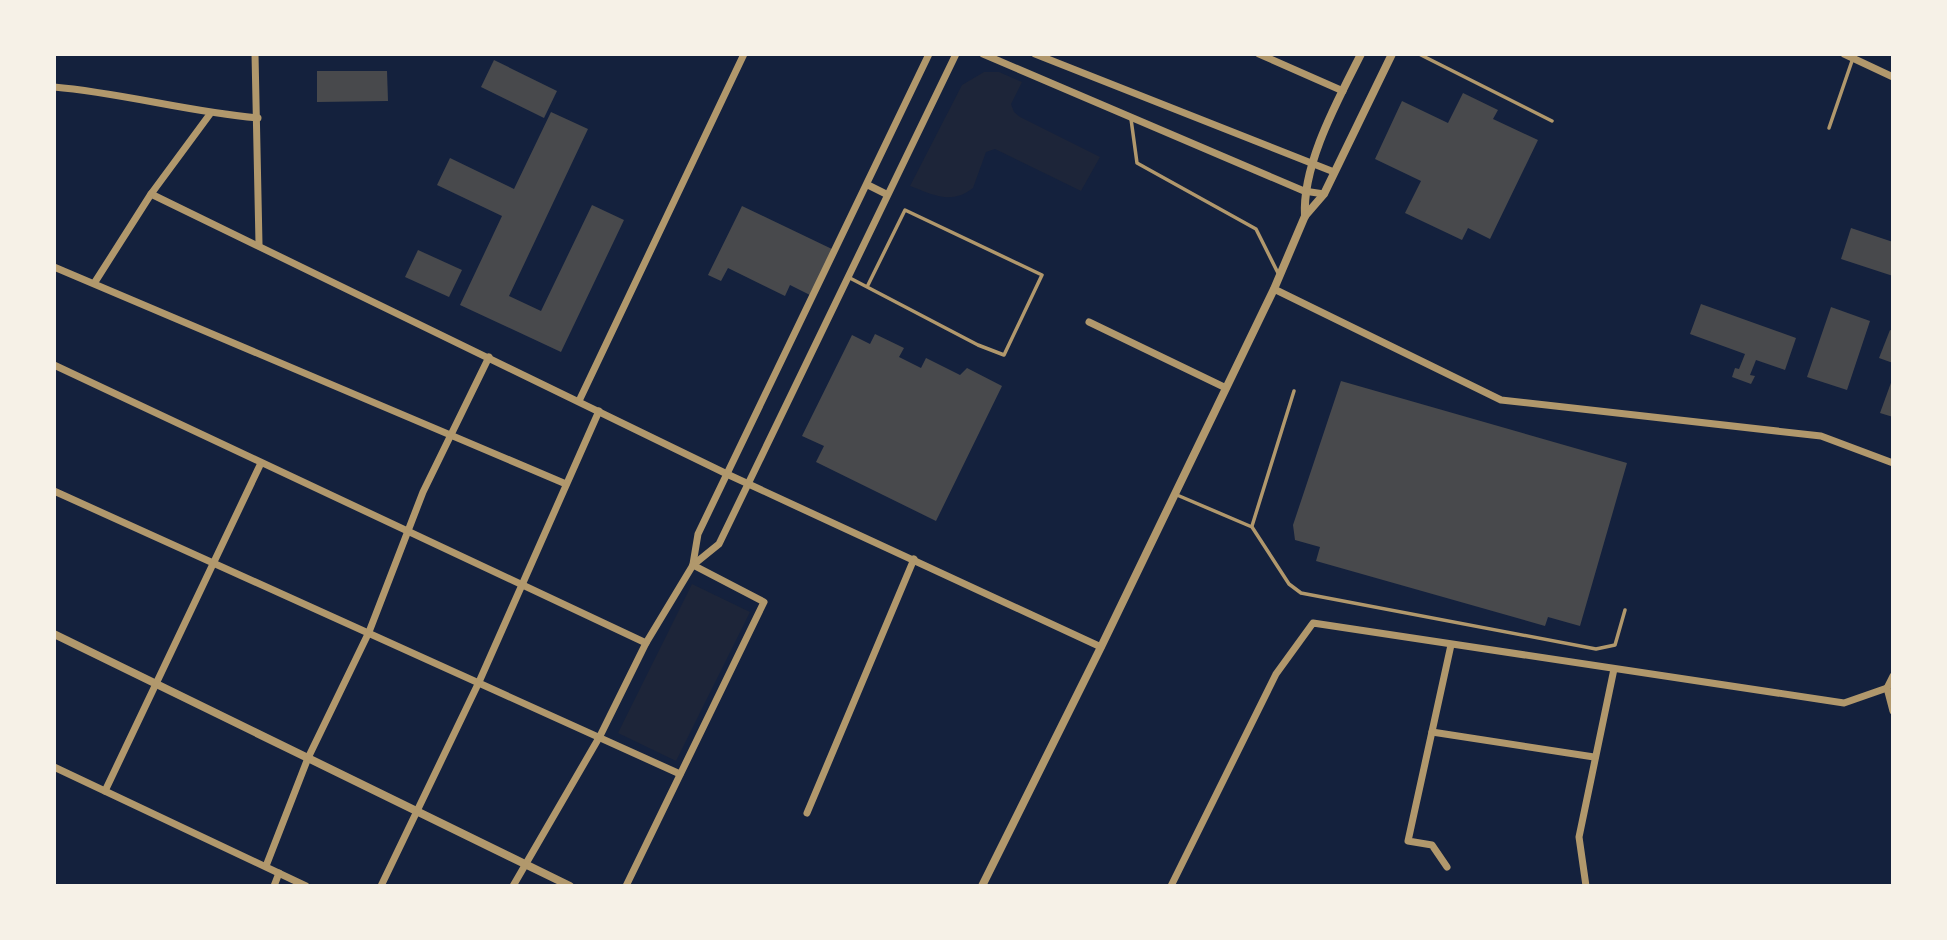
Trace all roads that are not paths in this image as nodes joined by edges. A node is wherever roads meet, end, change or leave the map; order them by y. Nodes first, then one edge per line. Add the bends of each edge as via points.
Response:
1 (255, 54) edge
2 (744, 54) edge
3 (929, 54) edge
4 (956, 54) edge
5 (983, 54) edge
6 (1035, 54) edge
7 (1259, 54) edge
8 (1361, 54) edge
9 (1392, 54) edge
10 (1419, 54) edge
11 (1844, 54) edge
12 (1853, 58) junction
13 (1893, 77) edge
14 (54, 87) edge
15 (1343, 91) junction
16 (210, 114) junction
17 (258, 118) junction
18 (1131, 119) junction
19 (1552, 121) dead end
20 (1829, 128) dead end
21 (1312, 166) junction
22 (1334, 172) junction
23 (868, 185) junction
24 (1304, 191) junction
25 (151, 194) junction
26 (886, 194) junction
27 (1324, 194) junction
28 (1305, 216) junction
29 (259, 244) junction
30 (54, 267) edge
31 (1279, 275) junction
32 (846, 276) junction
33 (95, 282) junction
34 (868, 285) junction
35 (1274, 289) junction
36 (1089, 322) dead end
37 (489, 357) junction
38 (54, 365) edge
39 (1226, 388) junction
40 (1294, 391) dead end
41 (579, 401) junction
42 (599, 411) junction
43 (449, 435) junction
44 (261, 463) junction
45 (1893, 463) edge
46 (729, 475) junction
47 (750, 483) junction
48 (566, 484) junction
49 (54, 491) edge
50 (1175, 494) junction
51 (1252, 527) junction
52 (407, 531) junction
53 (914, 559) junction
54 (214, 563) junction
55 (693, 565) junction
56 (520, 584) junction
57 (1625, 610) dead end
58 (369, 632) junction
59 (54, 634) edge
60 (646, 643) junction
61 (1451, 645) junction
62 (1101, 646) junction
63 (1614, 669) junction
64 (1893, 676) edge
65 (479, 682) junction
66 (158, 685) junction
67 (1887, 688) junction
68 (1893, 711) edge
69 (1432, 732) junction
70 (600, 736) junction
71 (1594, 757) junction
72 (309, 758) junction
73 (54, 767) edge
74 (680, 774) junction
75 (105, 791) junction
76 (415, 810) junction
77 (807, 813) dead end
78 (525, 863) junction
79 (266, 866) junction
80 (1447, 867) dead end
81 (279, 873) junction
82 (274, 886) edge
83 (306, 886) edge
84 (381, 886) edge
85 (513, 886) edge
86 (570, 886) edge
87 (626, 886) edge
88 (982, 886) edge
89 (1171, 886) edge
90 (1586, 886) edge

1 - 17 street
2 - 41 street
3 - 23 street
4 - 26 street
5 - 18 street
6 - 21 street
7 - 15 street
8 - 15 street
9 - 22 street
10 - 19 lane
11 - 12 street
12 - 13 street
12 - 20 lane
14 - 16 street
15 - 21 street
16 - 17 street
16 - 25 street
17 - 29 street
18 - 24 street
18 - 31 lane via 1137,163 1256,229
21 - 22 street
21 - 24 street
22 - 27 street
23 - 26 street
23 - 46 street
24 - 27 street
24 - 28 street
25 - 29 street
25 - 33 street
26 - 32 street
27 - 28 street
28 - 31 street
29 - 37 street
30 - 33 street
31 - 35 street
32 - 34 lane
32 - 47 street
33 - 43 street
34 - 34 lane via 905,210 1042,275 1004,355
35 - 39 street
35 - 45 street via 1501,400 1821,436
36 - 39 street
37 - 41 street
37 - 43 street
38 - 44 street
39 - 50 street
40 - 51 lane
41 - 42 street
42 - 46 street
42 - 48 street
43 - 48 street
43 - 52 street
44 - 52 street
44 - 54 street
46 - 47 street
46 - 55 street via 698,534
47 - 53 street
47 - 55 street via 719,544
48 - 56 street
49 - 54 street
50 - 51 lane
50 - 62 street
51 - 57 lane via 1289,584 1301,593 1596,649 1615,645
52 - 56 street
52 - 58 street
53 - 62 street
53 - 77 street
54 - 58 street
54 - 66 street
55 - 60 street
55 - 74 street via 764,602
56 - 60 street
56 - 65 street
58 - 65 street
58 - 72 street
59 - 66 street
60 - 70 street
61 - 63 street
61 - 69 street
61 - 89 street via 1313,623 1276,674
62 - 88 street
63 - 67 street via 1844,703
63 - 71 street
64 - 67 street
65 - 70 street
65 - 76 street
66 - 72 street
66 - 75 street
67 - 68 street
69 - 71 street
69 - 80 street via 1408,841 1432,845
70 - 74 street
70 - 78 street
71 - 90 street via 1579,837
72 - 76 street
72 - 79 street
73 - 75 street
74 - 87 street
75 - 79 street
76 - 78 street
76 - 84 street
78 - 85 street
78 - 86 street
79 - 81 street
81 - 82 street
81 - 83 street

